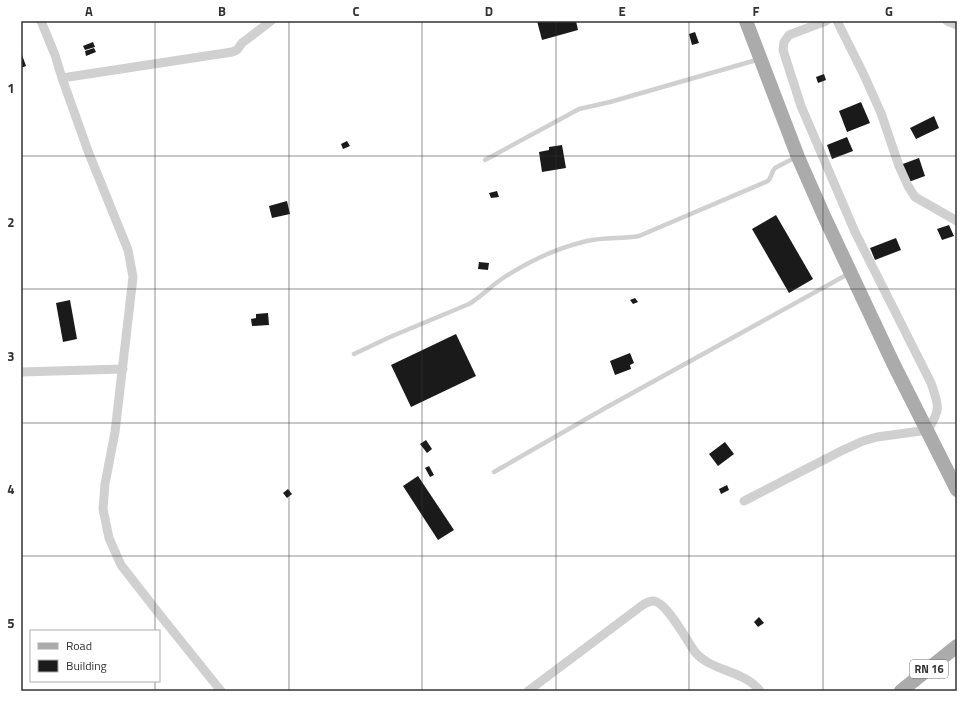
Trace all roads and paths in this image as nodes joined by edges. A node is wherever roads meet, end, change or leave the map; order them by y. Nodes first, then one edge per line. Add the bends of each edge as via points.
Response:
1 (41, 21) edge
2 (271, 21) edge
3 (826, 21) edge
4 (837, 21) edge
5 (947, 21) edge
6 (747, 22) edge
7 (957, 25) edge
8 (761, 59) junction
9 (62, 78) junction
10 (798, 157) junction
11 (485, 160) dead end
12 (957, 221) edge
13 (851, 272) junction
14 (354, 354) dead end
15 (123, 369) junction
16 (21, 372) edge
17 (928, 430) junction
18 (494, 472) dead end
19 (957, 490) edge
20 (744, 501) dead end
21 (957, 638) edge
22 (953, 649) edge
23 (914, 685) edge
24 (222, 691) edge
25 (528, 691) edge
26 (760, 691) edge
27 (901, 691) edge

1 - 9 street
2 - 9 street via 232,52
3 - 17 street via 789,35 784,42 783,50 801,106 855,232 931,382 937,401 937,415
4 - 12 street via 864,73 908,186 915,197
5 - 7 street
6 - 8 main road
8 - 10 main road
8 - 11 lane via 579,109
9 - 15 street via 128,250 132,276
10 - 13 main road
10 - 14 lane via 775,168 768,181 639,236 589,241 531,261 469,304
13 - 17 main road via 893,363
13 - 18 lane
15 - 16 street
15 - 24 street via 105,484 103,509 109,538 121,565
17 - 19 main road
17 - 20 street via 877,437 863,442
21 - 22 main road
22 - 23 main road, RN 16
23 - 27 main road, RN 16
25 - 26 street via 644,604 653,601 661,604 706,662 744,678

